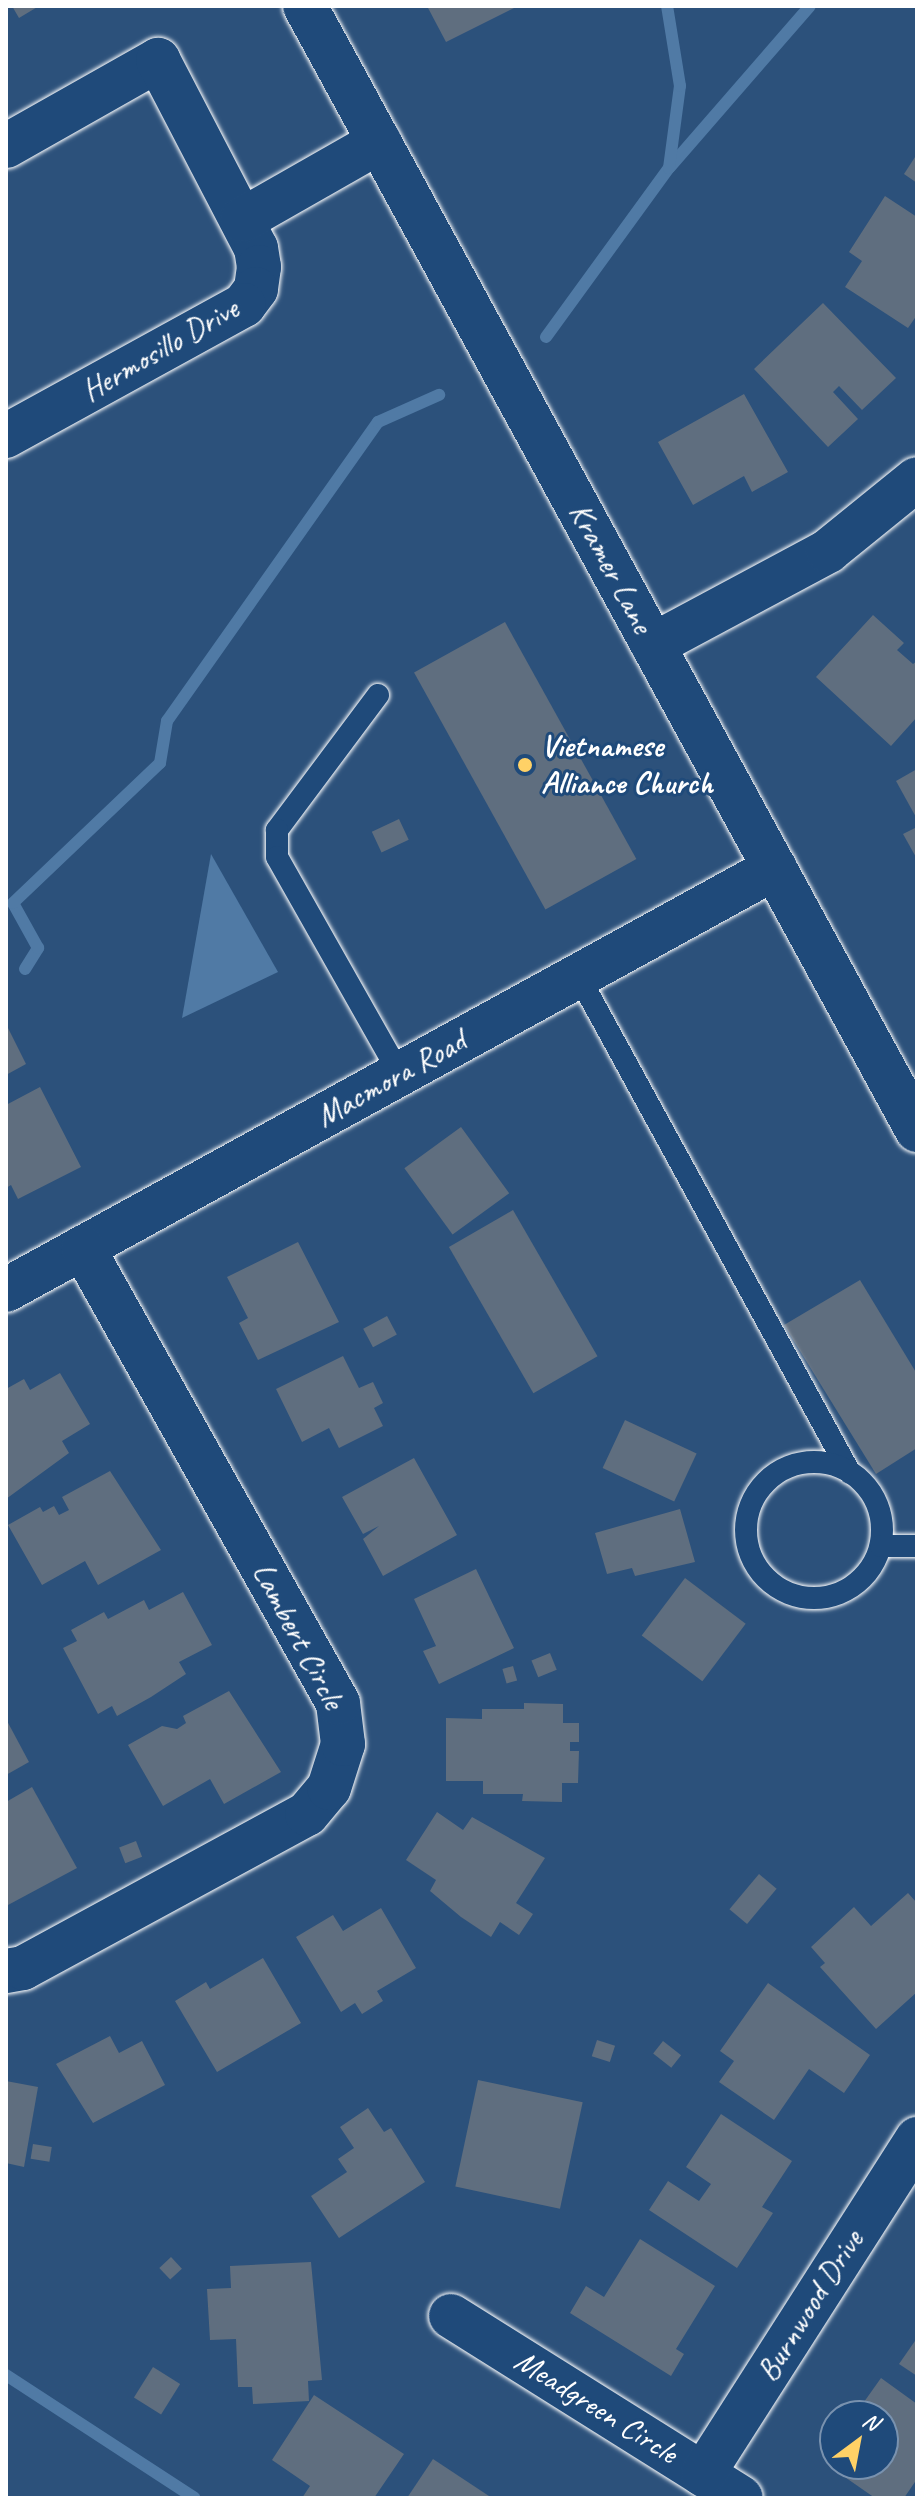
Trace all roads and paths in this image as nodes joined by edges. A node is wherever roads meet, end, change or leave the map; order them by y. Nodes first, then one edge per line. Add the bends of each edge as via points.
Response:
1 (305, 6) edge
2 (379, 142) junction
3 (6, 146) edge
4 (242, 220) junction
5 (6, 436) edge
6 (910, 500) edge
7 (653, 645) junction
8 (378, 695) dead end
9 (775, 868) junction
10 (579, 977) junction
11 (400, 1074) junction
12 (917, 1130) edge
13 (83, 1248) junction
14 (6, 1290) edge
15 (850, 1473) junction
16 (881, 1546) junction
17 (917, 1546) edge
18 (6, 1971) edge
19 (917, 2139) edge
20 (451, 2316) dead end
21 (703, 2474) junction
22 (741, 2498) edge

1 - 2 street, Kramer Lane
2 - 4 street
2 - 7 street, Kramer Lane
3 - 4 street, Hermosillo Drive via 158,60
4 - 5 street, Hermosillo Drive via 259,267 256,289 244,305
6 - 7 street via 828,551
7 - 9 street, Kramer Lane
8 - 11 lane via 277,830 277,857
9 - 10 street, Macmora Road
9 - 12 street, Kramer Lane
10 - 11 street, Macmora Road
10 - 15 lane
11 - 13 street, Macmora Road
13 - 14 street, Macmora Road
13 - 18 street, Lambert Circle via 338,1703 343,1744 329,1788 307,1814 23,1968
15 - 16 lane via 880,1512
15 - 16 lane via 829,1464 784,1469 752,1500 747,1546 771,1584 814,1599 856,1584
16 - 17 lane
19 - 21 street, Burnwood Drive
20 - 21 street, Meadgreen Circle
21 - 22 street, Meadgreen Circle

